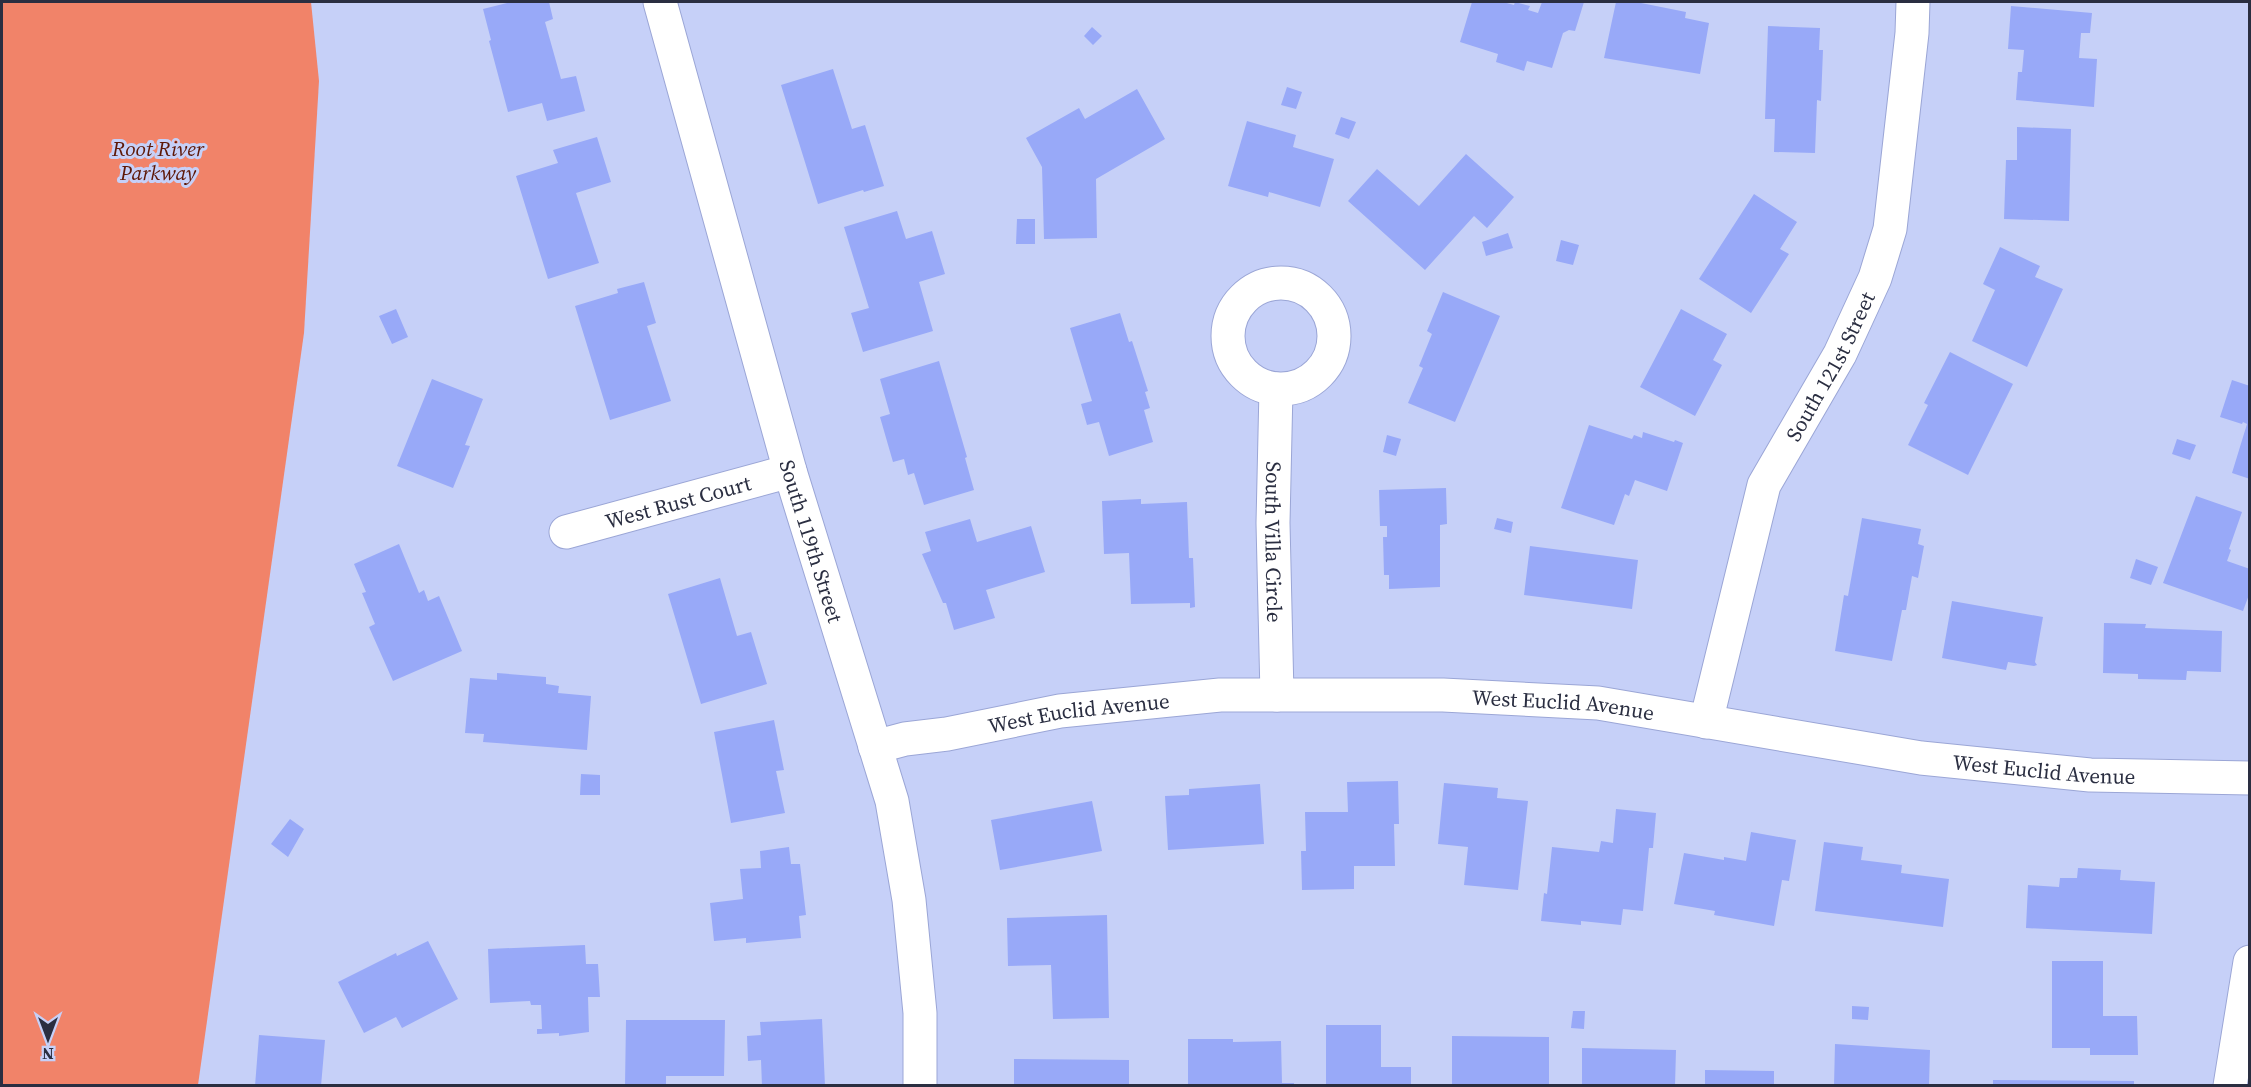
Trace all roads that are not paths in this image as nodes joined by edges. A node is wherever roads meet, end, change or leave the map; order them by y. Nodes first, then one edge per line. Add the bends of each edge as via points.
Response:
1 (660, 2) edge
2 (1913, 2) edge
3 (1276, 389) dead end
4 (790, 471) junction
5 (566, 531) dead end
6 (1277, 695) junction
7 (1706, 722) junction
8 (875, 747) junction
9 (2250, 778) edge
10 (2250, 962) edge
11 (2236, 1082) edge
12 (920, 1086) edge

1 - 4 street, South 119th Street
2 - 7 street, South 121st Street via 1890,229 1875,278 1840,354 1764,485
3 - 6 street, South Villa Circle via 1273,523
4 - 5 street, West Rust Court
4 - 8 street, South 119th Street
6 - 7 street, West Euclid Avenue via 1443,695 1598,703
6 - 8 street, West Euclid Avenue via 1220,695 1060,711
7 - 9 street, West Euclid Avenue via 1921,759 2090,775
8 - 12 street, South 119th Street via 892,801 909,900 920,1014
10 - 11 street

